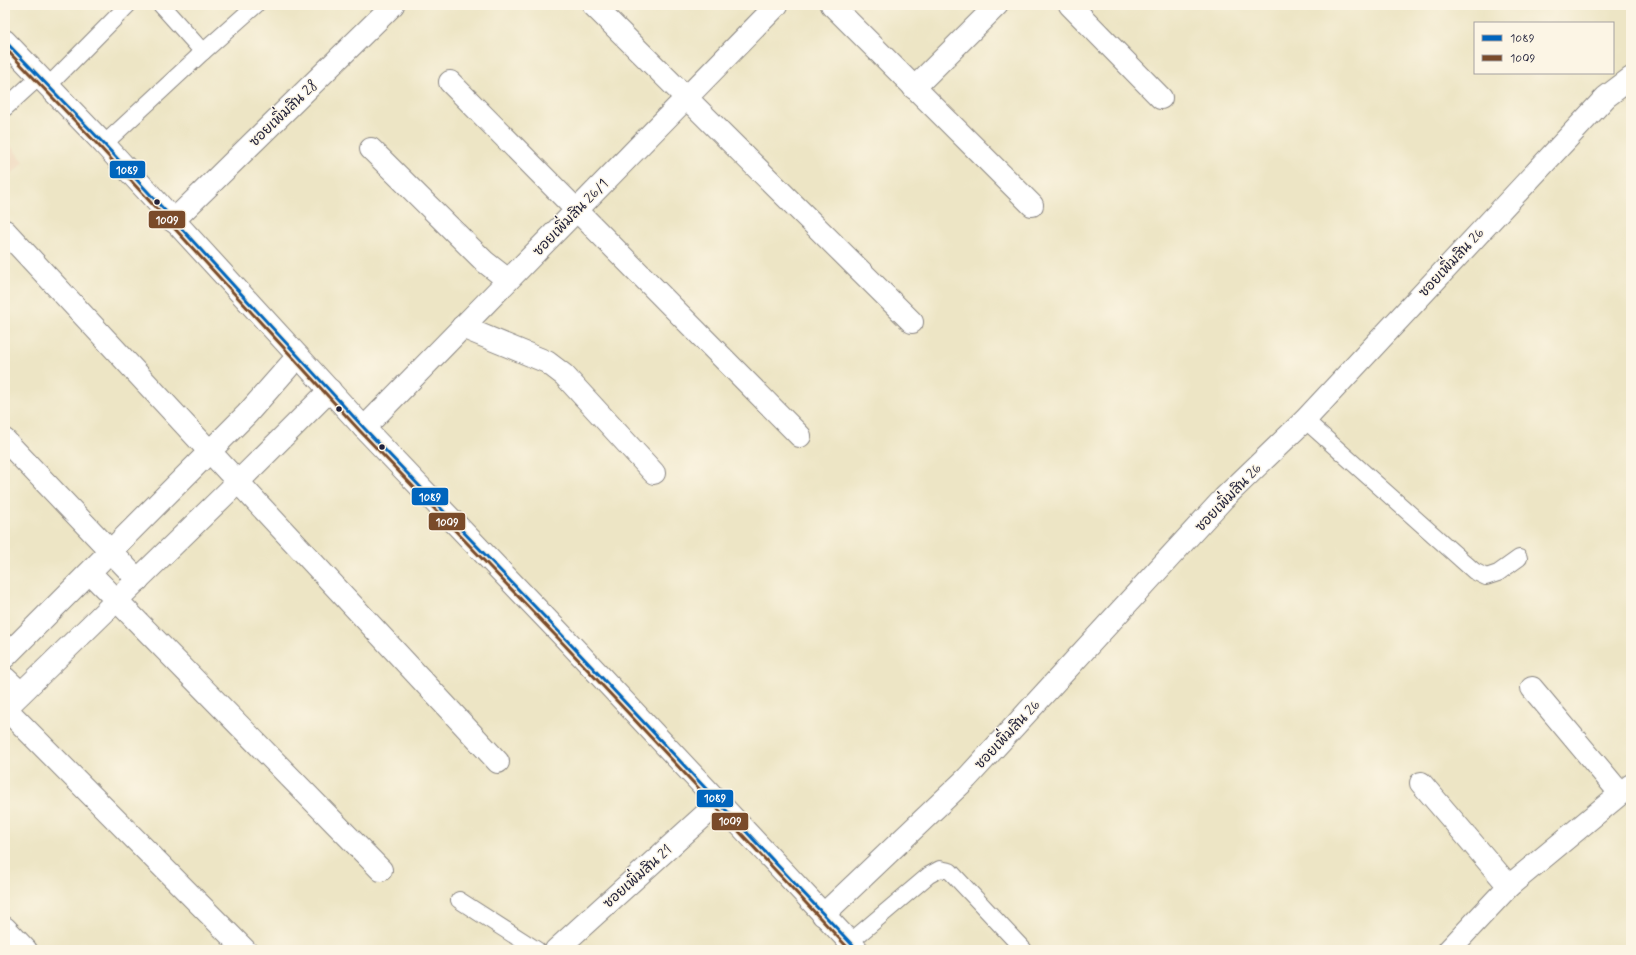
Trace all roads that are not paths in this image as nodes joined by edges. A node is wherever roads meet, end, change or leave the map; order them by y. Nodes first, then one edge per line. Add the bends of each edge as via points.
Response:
1 (128, 5) edge
2 (160, 5) edge
3 (256, 5) edge
4 (393, 5) edge
5 (593, 5) edge
6 (777, 5) edge
7 (832, 5) edge
8 (997, 5) edge
9 (1070, 5) edge
10 (5, 42) edge
11 (203, 52) junction
12 (1631, 78) edge
13 (44, 81) junction
14 (450, 82) dead end
15 (914, 88) junction
16 (686, 98) junction
17 (1161, 98) dead end
18 (5, 108) edge
19 (104, 144) junction
20 (371, 149) dead end
21 (1032, 205) dead end
22 (577, 210) junction
23 (173, 221) junction
24 (5, 231) edge
25 (508, 280) junction
26 (912, 322) dead end
27 (462, 327) junction
28 (298, 356) junction
29 (330, 390) junction
30 (1305, 420) junction
31 (364, 428) junction
32 (800, 436) dead end
33 (5, 440) edge
34 (210, 451) junction
35 (654, 473) dead end
36 (238, 482) junction
37 (112, 551) junction
38 (1519, 558) dead end
39 (90, 573) junction
40 (138, 580) junction
41 (117, 600) junction
42 (5, 657) edge
43 (5, 678) edge
44 (1532, 688) dead end
45 (21, 693) junction
46 (5, 709) edge
47 (498, 762) dead end
48 (1421, 783) dead end
49 (1626, 789) edge
50 (718, 803) junction
51 (381, 870) dead end
52 (1509, 886) junction
53 (459, 900) dead end
54 (824, 914) junction
55 (5, 928) edge
56 (853, 946) edge
57 (26, 950) edge
58 (245, 950) edge
59 (536, 950) edge
60 (556, 950) edge
61 (1024, 950) edge
62 (1449, 950) edge

1 - 13 lane
2 - 11 lane
3 - 11 lane
4 - 23 street, ซอยเพิ่มสิน 28
5 - 16 street
6 - 16 street, ซอยเพิ่มสิน 26/1
7 - 15 street
8 - 15 street
9 - 17 street
10 - 13 street
11 - 19 lane
12 - 30 street, ซอยเพิ่มสิน 26 via 1606,97
13 - 18 lane
13 - 19 street
14 - 22 street
15 - 21 street
16 - 22 street, ซอยเพิ่มสิน 26/1
16 - 26 street
19 - 23 street
20 - 25 street via 485,262
22 - 25 street, ซอยเพิ่มสิน 26/1
22 - 32 street
23 - 28 street
24 - 34 street
25 - 27 street, ซอยเพิ่มสิน 26/1
27 - 31 street, ซอยเพิ่มสิน 26/1
27 - 35 street via 547,362 564,375
28 - 29 street
28 - 34 street via 247,414
29 - 31 street
29 - 36 street
30 - 38 lane via 1474,570 1486,577 1498,573
30 - 54 street, ซอยเพิ่มสิน 26 via 1224,498 967,778
31 - 50 street
33 - 37 street
34 - 36 street
34 - 37 street
36 - 40 street
36 - 47 street
37 - 39 street
37 - 40 street
39 - 41 street
39 - 42 street
40 - 41 street
41 - 45 street
41 - 51 street
43 - 45 street
44 - 49 street
45 - 46 street
46 - 58 street
48 - 52 street
49 - 52 street
50 - 54 street
50 - 60 street, ซอยเพิ่มสิน 21
52 - 62 street
53 - 59 lane
54 - 56 street
55 - 57 street
56 - 61 lane via 929,875 940,869 950,871

